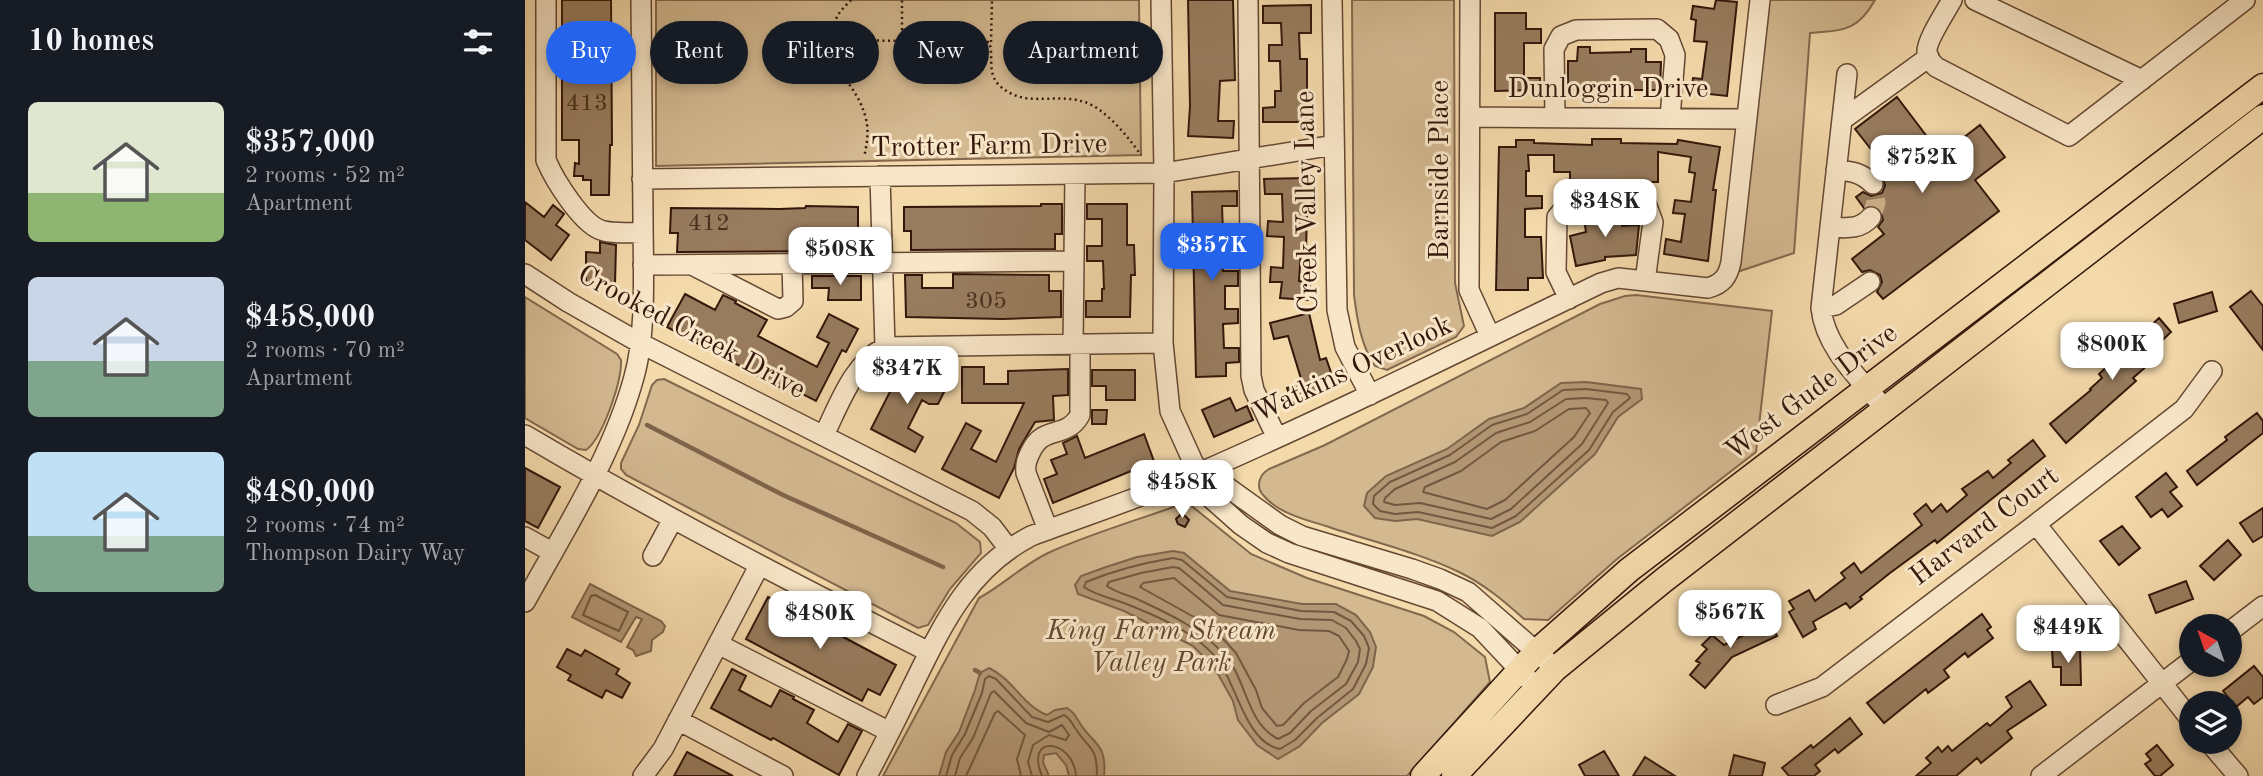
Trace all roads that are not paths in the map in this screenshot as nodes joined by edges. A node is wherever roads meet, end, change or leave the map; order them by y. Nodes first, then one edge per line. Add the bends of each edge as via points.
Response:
1 (546, 0) edge
2 (641, 0) edge
3 (1161, 0) edge
4 (1248, 0) edge
5 (1332, 0) edge
6 (1470, 0) edge
7 (1760, 0) edge
8 (1952, 0) edge
9 (2245, 0) edge
10 (1986, 2) edge
11 (1929, 57) junction
12 (1847, 74) dead end
13 (2142, 80) junction
14 (2263, 86) edge
15 (1470, 117) junction
16 (1556, 117) junction
17 (2263, 117) edge
18 (1671, 118) junction
19 (1746, 119) junction
20 (1842, 120) junction
21 (1335, 145) junction
22 (1248, 158) junction
23 (1836, 170) junction
24 (1164, 173) junction
25 (1075, 174) junction
26 (880, 176) junction
27 (642, 179) junction
28 (1873, 184) dead end
29 (1871, 217) dead end
30 (1830, 227) junction
31 (643, 233) junction
32 (1074, 261) junction
33 (884, 262) junction
34 (792, 263) junction
35 (691, 264) junction
36 (643, 265) junction
37 (525, 274) edge
38 (1645, 281) junction
39 (1870, 282) dead end
40 (1569, 299) junction
41 (1821, 308) junction
42 (1490, 336) junction
43 (640, 343) junction
44 (1163, 343) junction
45 (1077, 345) junction
46 (885, 347) junction
47 (2212, 371) dead end
48 (1867, 388) junction
49 (1370, 396) junction
50 (1885, 409) junction
51 (525, 435) edge
52 (824, 435) junction
53 (1277, 438) junction
54 (1198, 473) junction
55 (593, 476) junction
56 (673, 519) junction
57 (2036, 524) junction
58 (1048, 530) junction
59 (525, 537) edge
60 (1008, 548) junction
61 (552, 552) junction
62 (653, 556) dead end
63 (759, 566) junction
64 (525, 601) edge
65 (2263, 606) edge
66 (2242, 622) edge
67 (718, 644) junction
68 (929, 652) junction
69 (1528, 660) junction
70 (1555, 669) junction
71 (2179, 670) edge
72 (2161, 684) junction
73 (1537, 688) junction
74 (1776, 705) dead end
75 (2179, 706) edge
76 (678, 720) junction
77 (890, 732) junction
78 (2219, 754) edge
79 (753, 769) edge
80 (643, 776) edge
81 (783, 776) edge
82 (867, 776) edge
83 (1423, 776) edge
84 (1454, 776) edge
85 (2041, 776) edge
86 (2238, 776) edge

1 - 31 street via 546,160 589,225 603,231
2 - 27 street
3 - 24 street
4 - 22 street
5 - 21 street, Creek Valley Lane
6 - 15 street, Barnside Place
7 - 19 street
8 - 11 street via 1928,44
9 - 13 street
10 - 13 street
11 - 13 street via 1936,67 2069,136
11 - 20 street
12 - 20 street
14 - 48 main road, West Gude Drive
15 - 16 street, Dunloggin Drive
15 - 42 street, Barnside Place via 1469,290
16 - 18 street, Dunloggin Drive
16 - 18 street via 1554,49 1561,36 1576,30 1657,29 1669,39 1675,55
17 - 50 main road, West Gude Drive
18 - 19 street, Dunloggin Drive
19 - 38 street, Watkins Overlook via 1731,262 1725,279 1708,288
20 - 23 street
21 - 22 street, Trotter Farm Drive
21 - 49 street, Creek Valley Lane via 1339,327
22 - 24 street, Trotter Farm Drive
22 - 53 street via 1251,376
23 - 28 street via 1865,175
23 - 30 street
24 - 25 street, Trotter Farm Drive
24 - 44 street
25 - 26 street, Trotter Farm Drive
25 - 32 street
26 - 27 street, Trotter Farm Drive
26 - 33 street
27 - 31 street
29 - 30 street via 1852,228
30 - 41 street
31 - 36 street
32 - 33 street
32 - 45 street
33 - 34 street
33 - 46 street
34 - 35 street
34 - 35 street via 793,301 778,309
35 - 36 street
36 - 43 street
37 - 43 street, Crooked Creek Drive
38 - 40 street, Watkins Overlook via 1618,278
38 - 40 street via 1653,222 1647,206 1635,198 1580,200 1567,205 1557,217 1556,272
39 - 41 street via 1836,305
40 - 42 street, Watkins Overlook
41 - 48 street via 1827,334
42 - 49 street, Watkins Overlook
43 - 52 street, Crooked Creek Drive
43 - 55 street via 624,412
44 - 45 street
44 - 54 street via 1170,411
45 - 46 street
45 - 58 street via 1080,415 1068,429 1036,440 1025,464
46 - 52 street via 860,367
47 - 57 street, Harvard Court via 2184,409
48 - 50 street
48 - 69 main road, West Gude Drive via 1629,570
49 - 53 street, Watkins Overlook
50 - 70 main road, West Gude Drive
51 - 55 street
52 - 60 street, Crooked Creek Drive via 972,511
53 - 54 street, Watkins Overlook
54 - 58 street, Watkins Overlook
54 - 69 street via 1302,536 1412,569 1468,592
54 - 69 street via 1205,493 1267,543 1437,601
55 - 56 street
55 - 61 street
56 - 62 street
56 - 63 street
57 - 72 street
57 - 74 street, Harvard Court via 1822,687
58 - 60 street, Watkins Overlook
59 - 61 street
60 - 68 street, Watkins Overlook via 969,586
61 - 64 street
63 - 67 street
63 - 68 street
65 - 66 street
67 - 76 street
67 - 77 street
68 - 77 street, Watkins Overlook
69 - 70 street
69 - 73 street
69 - 83 main road, West Gude Drive
70 - 73 main road, West Gude Drive
71 - 72 street
72 - 75 street
72 - 85 street
73 - 84 main road, West Gude Drive
76 - 79 street
76 - 80 street
77 - 82 street, Watkins Overlook
78 - 86 street
79 - 81 street

